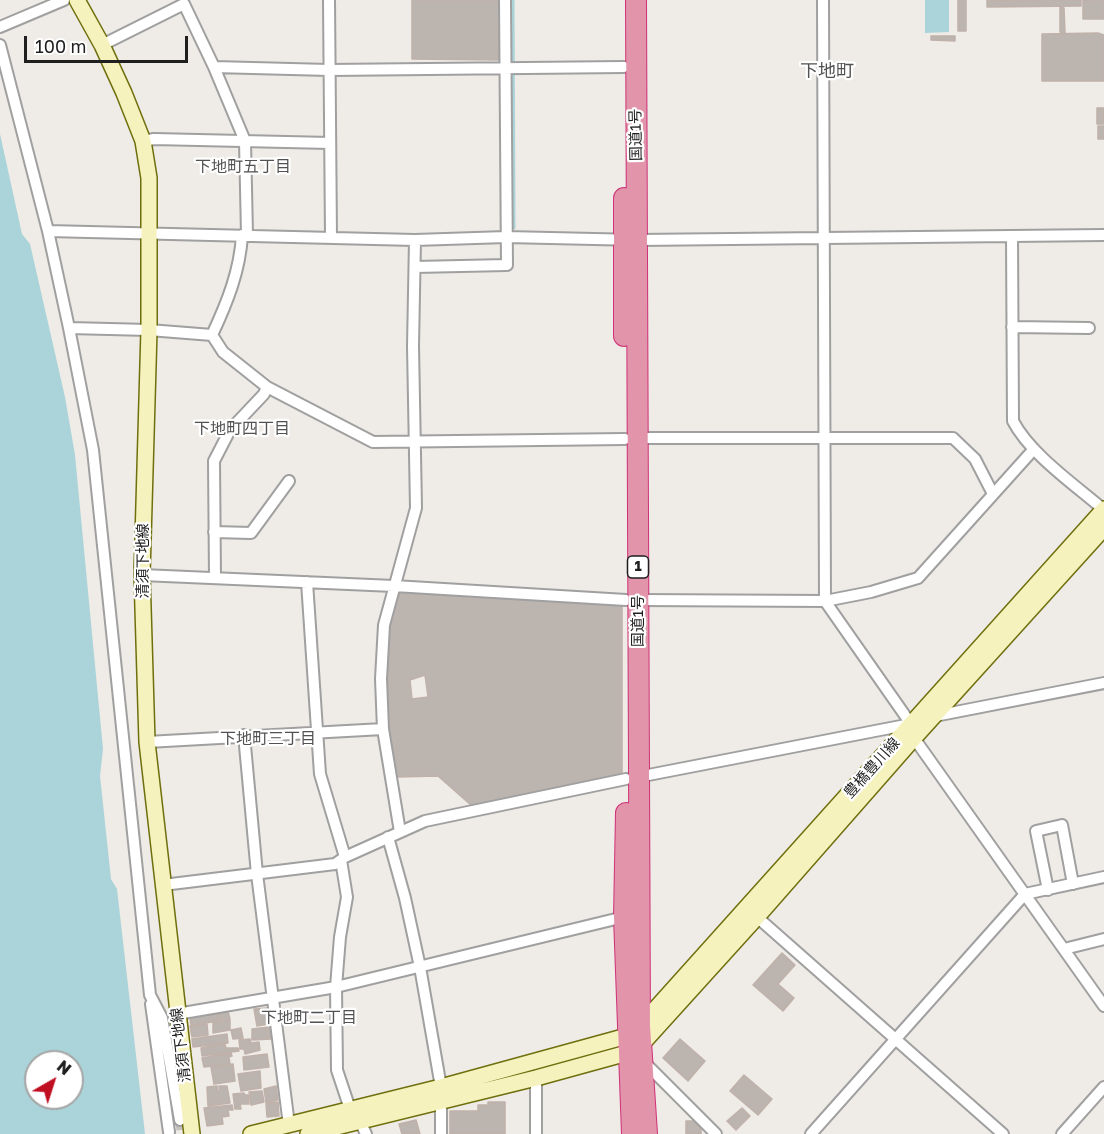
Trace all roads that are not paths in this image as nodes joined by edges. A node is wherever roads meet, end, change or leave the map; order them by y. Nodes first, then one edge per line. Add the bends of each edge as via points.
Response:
1 (64, 0) edge
2 (77, 0) edge
3 (329, 0) edge
4 (505, 0) edge
5 (623, 0) edge
6 (636, 0) edge
7 (823, 0) edge
8 (0, 27) edge
9 (0, 45) edge
10 (102, 45) junction
11 (214, 67) junction
12 (510, 68) junction
13 (624, 68) junction
14 (330, 70) junction
15 (143, 141) junction
16 (245, 141) junction
17 (330, 143) junction
18 (48, 231) junction
19 (149, 234) junction
20 (244, 235) junction
21 (1104, 235) edge
22 (1012, 236) junction
23 (331, 237) junction
24 (506, 237) junction
25 (824, 238) junction
26 (416, 240) junction
27 (631, 240) junction
28 (415, 267) junction
29 (1012, 327) junction
30 (69, 328) junction
31 (1089, 328) dead end
32 (149, 330) junction
33 (212, 336) junction
34 (267, 387) junction
35 (824, 438) junction
36 (632, 439) junction
37 (415, 440) junction
38 (1034, 449) junction
39 (289, 480) dead end
40 (993, 494) junction
41 (1104, 509) edge
42 (1104, 528) edge
43 (214, 532) junction
44 (142, 575) junction
45 (214, 578) junction
46 (307, 582) junction
47 (394, 586) junction
48 (632, 600) junction
49 (825, 601) junction
50 (1104, 683) edge
51 (935, 716) junction
52 (383, 729) junction
53 (913, 731) junction
54 (316, 734) junction
55 (244, 735) junction
56 (147, 742) junction
57 (632, 778) junction
58 (400, 832) junction
59 (388, 837) junction
60 (343, 858) junction
61 (257, 874) junction
62 (1104, 877) edge
63 (1073, 884) junction
64 (163, 885) junction
65 (1048, 890) junction
66 (1025, 894) junction
67 (624, 917) junction
68 (757, 917) junction
69 (1104, 939) edge
70 (1064, 949) junction
71 (420, 967) junction
72 (336, 987) junction
73 (150, 995) junction
74 (272, 998) junction
75 (1104, 1006) edge
76 (177, 1014) junction
77 (896, 1039) junction
78 (636, 1044) junction
79 (536, 1078) junction
80 (1104, 1088) edge
81 (441, 1094) junction
82 (180, 1120) tunnel mouth
83 (359, 1121) edge
84 (289, 1125) junction
85 (169, 1132) dead end
86 (318, 1133) edge
87 (192, 1134) tunnel mouth
88 (251, 1134) edge
89 (441, 1134) edge
90 (536, 1134) edge
91 (632, 1134) edge
92 (647, 1134) edge
93 (716, 1134) edge
94 (811, 1134) edge
95 (1003, 1134) edge
96 (1062, 1134) edge

1 - 8 street
2 - 10 main road, 清須下地線
3 - 14 street
4 - 12 street
5 - 13 highway, 国道1号 / 1
6 - 27 highway, 国道1号 / 1
7 - 25 street
9 - 18 street
10 - 11 street via 184,4
10 - 15 main road, 清須下地線
11 - 14 street
11 - 16 street
12 - 13 street
12 - 14 street
12 - 24 street
13 - 27 highway, 国道1号 / 1
14 - 17 street
15 - 16 street
15 - 19 main road, 清須下地線 via 149,178
16 - 17 street
16 - 20 street
17 - 23 street
18 - 19 street
18 - 30 street
19 - 20 street
19 - 32 main road, 清須下地線
20 - 23 street
20 - 33 street via 232,291
21 - 22 street
22 - 25 street
22 - 29 street
23 - 26 street
24 - 26 street
24 - 27 street
24 - 28 street via 507,265
25 - 27 street
25 - 35 street
26 - 28 street
27 - 36 highway, 国道1号 / 1
28 - 37 street
29 - 31 street
29 - 38 street via 1013,421
30 - 32 street
30 - 73 street via 93,450
32 - 33 street
32 - 44 main road, 清須下地線
33 - 34 street via 223,352
34 - 37 street via 373,442
34 - 43 street via 230,430 214,461
35 - 36 street
35 - 40 street via 954,438 975,459
35 - 49 street
36 - 37 street
36 - 48 highway, 国道1号 / 1
37 - 47 street via 416,508
38 - 40 street
38 - 41 street
39 - 43 street via 251,533
40 - 49 street via 918,578
41 - 53 main road, 豊橋豊川線
42 - 51 main road, 豊橋豊川線
43 - 45 street
44 - 45 street
44 - 56 main road, 清須下地線
45 - 46 street
46 - 47 street
46 - 54 street
47 - 48 street
47 - 52 street via 384,625
48 - 49 street
48 - 57 highway, 国道1号 / 1
49 - 53 street
50 - 51 street
51 - 53 main road, 豊橋豊川線
52 - 54 street
52 - 58 street
53 - 57 street
53 - 66 street
53 - 68 main road, 豊橋豊川線
53 - 78 main road, 豊橋豊川線
54 - 55 street
54 - 60 street via 320,774
55 - 56 street
55 - 61 street
56 - 64 main road, 清須下地線
57 - 58 street via 425,821
57 - 67 highway, 国道1号 / 1
57 - 78 highway, 国道1号 / 1
58 - 59 street
59 - 60 street
59 - 71 street
60 - 61 street via 335,864
60 - 72 street via 347,897
61 - 64 street
61 - 74 street
62 - 63 street
63 - 65 street
63 - 65 street via 1062,825 1036,831
64 - 76 main road, 清須下地線
65 - 66 street
66 - 70 street
66 - 77 street
67 - 71 street
67 - 78 highway, 国道1号 / 1
68 - 77 street
68 - 78 main road, 豊橋豊川線
69 - 70 street
70 - 75 street
71 - 72 street
71 - 81 street
72 - 74 street
72 - 83 street via 337,1070
73 - 82 street via 162,1018
73 - 85 street
74 - 76 street
74 - 84 street
76 - 87 main road, 清須下地線
77 - 94 street
77 - 95 street
78 - 79 main road
78 - 81 main road
78 - 91 highway, 国道1号 / 1
78 - 92 highway, 国道1号 / 1
78 - 93 street
79 - 81 main road
79 - 90 street
80 - 96 street
81 - 83 main road
81 - 89 street
83 - 84 main road
83 - 86 main road
84 - 88 main road

